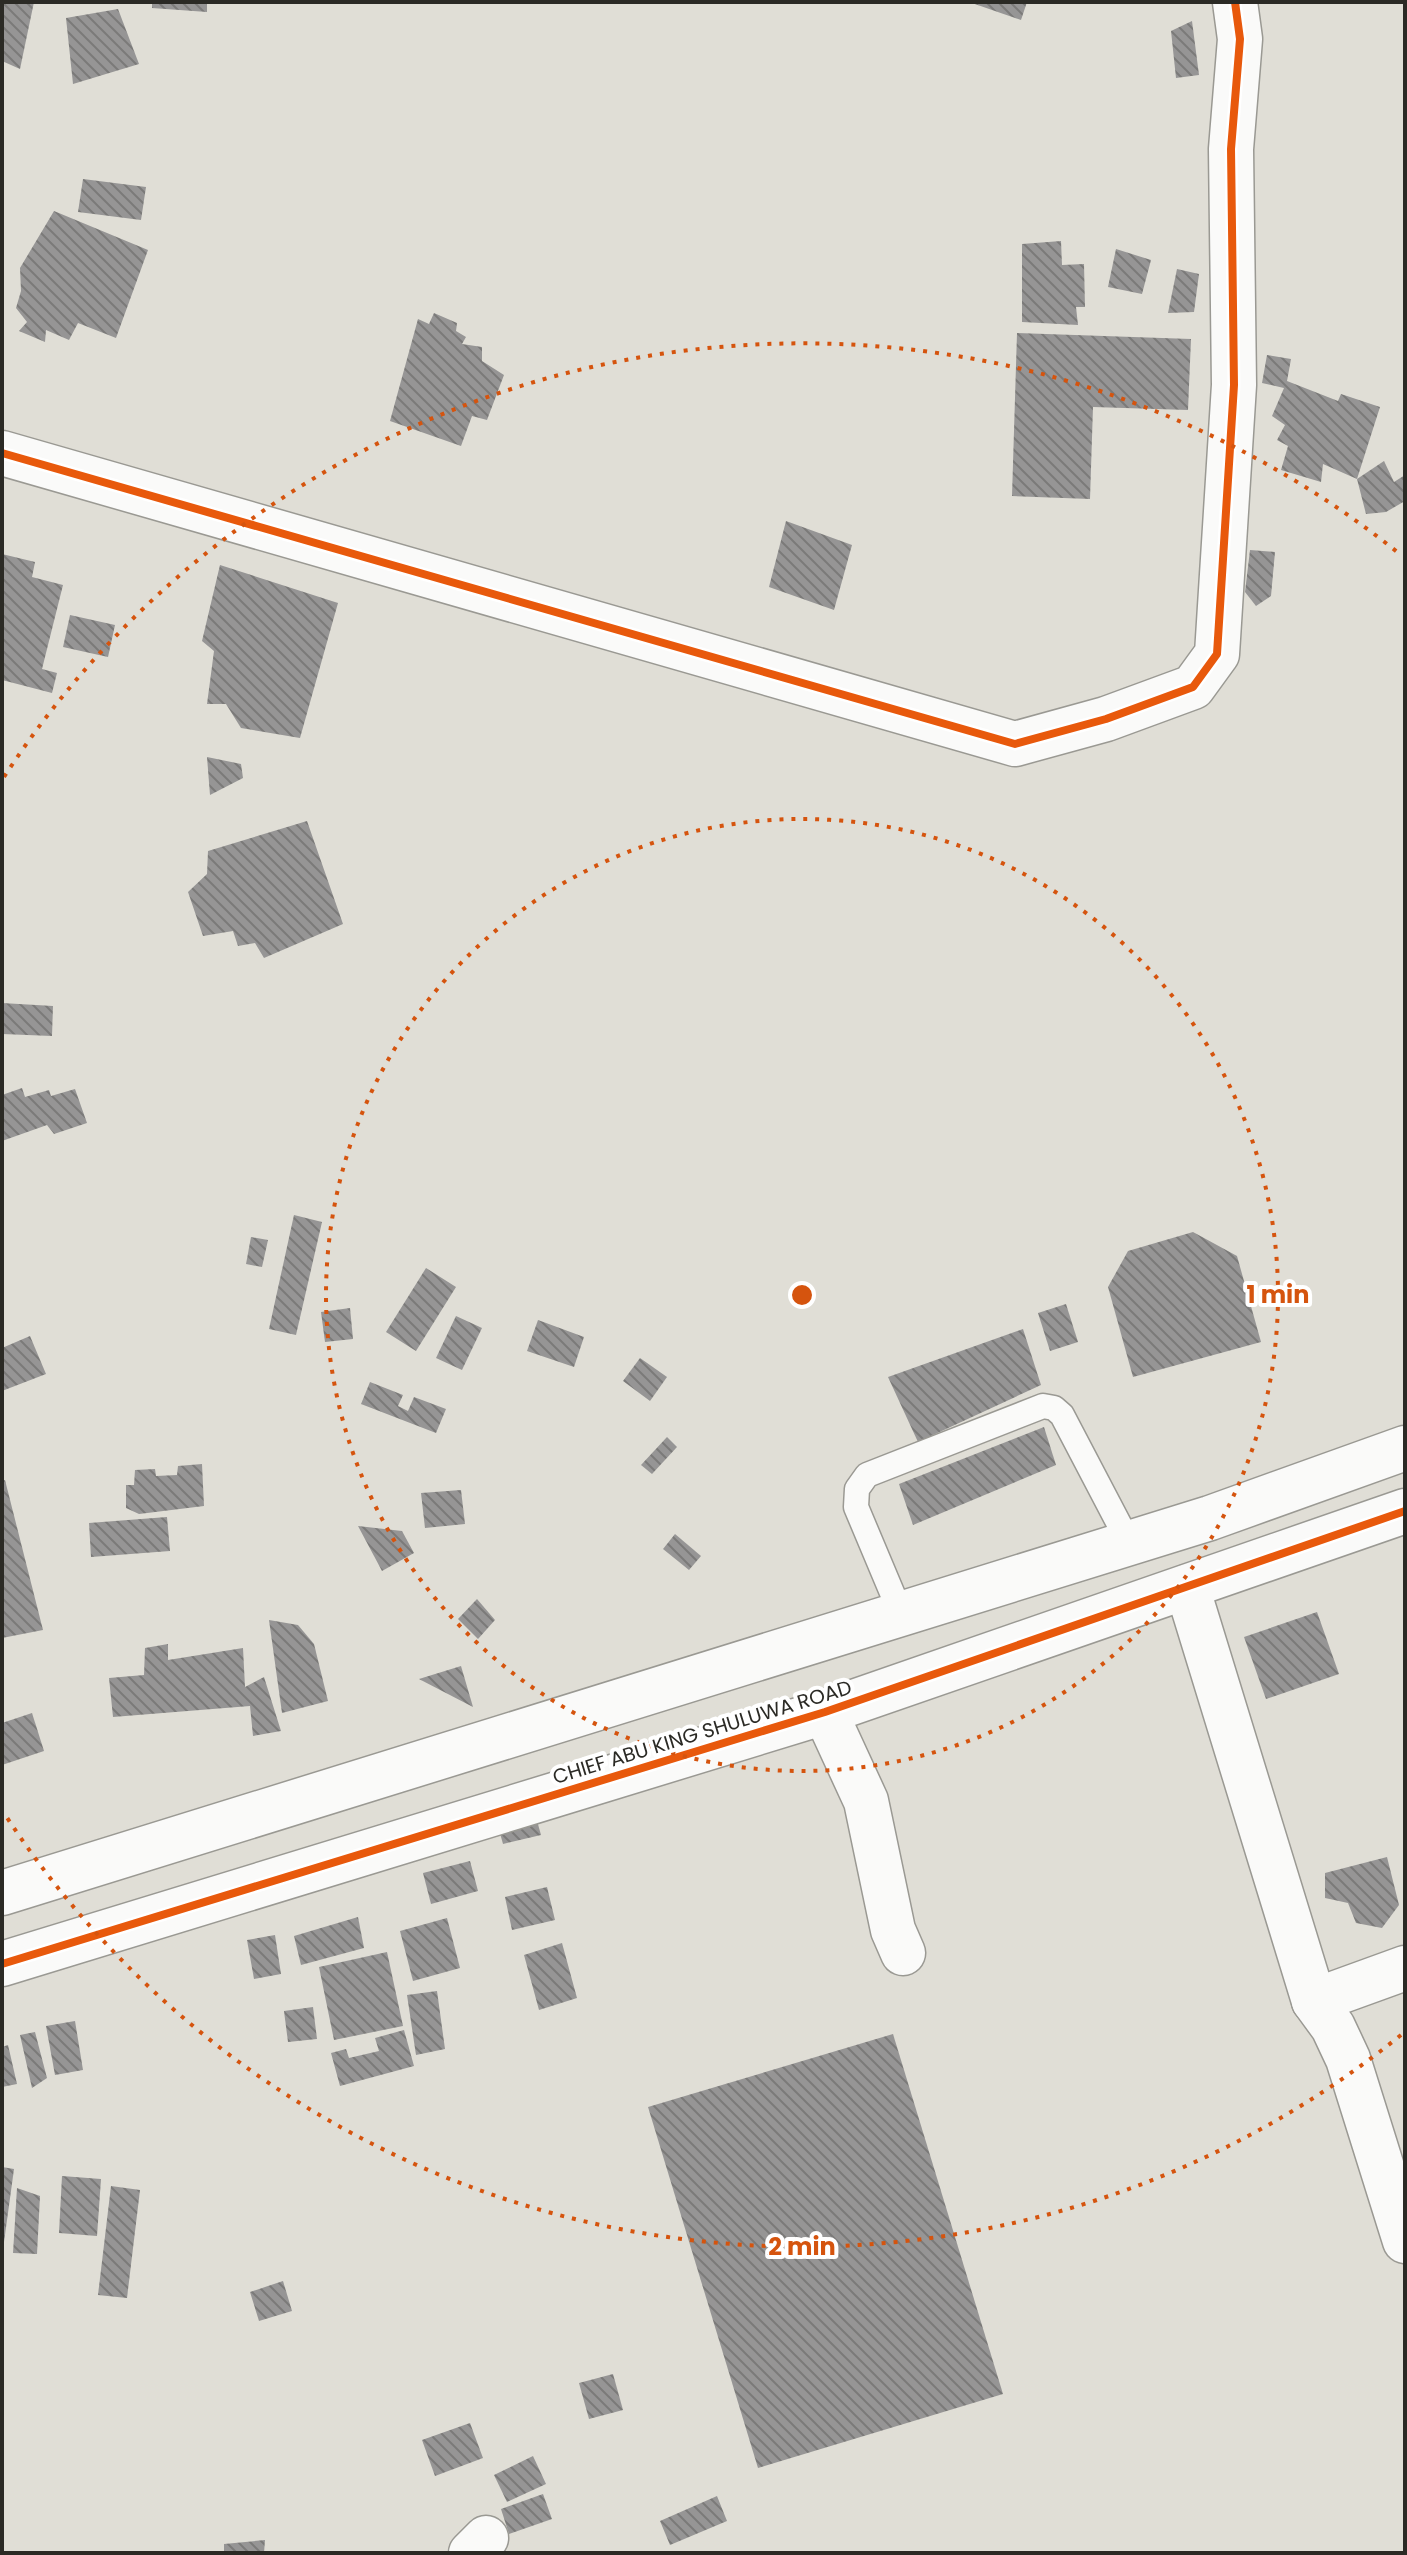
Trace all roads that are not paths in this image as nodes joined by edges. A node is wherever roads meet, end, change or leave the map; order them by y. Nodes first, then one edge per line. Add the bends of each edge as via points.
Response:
1 (1235, 2) edge
2 (2, 453) edge
3 (1405, 1448) edge
4 (1405, 1511) edge
5 (1129, 1543) junction
6 (1187, 1587) junction
7 (901, 1614) junction
8 (825, 1712) junction
9 (52, 1878) junction
10 (2, 1893) edge
11 (67, 1944) junction
12 (903, 1953) dead end
13 (2, 1964) edge
14 (1405, 1968) edge
15 (1314, 2001) junction
16 (1405, 2241) edge

1 - 2 street via 1240,39 1231,149 1234,385 1217,654 1193,687 1106,719 1015,744
3 - 5 street
4 - 6 street, CHIEF ABU KING SHULUWA ROAD
5 - 7 street
5 - 7 lane via 1062,1415 1043,1406 867,1475 857,1489 856,1507
6 - 8 street, CHIEF ABU KING SHULUWA ROAD
6 - 15 street
7 - 9 street
8 - 11 street, CHIEF ABU KING SHULUWA ROAD
8 - 12 street via 866,1801 893,1930
9 - 10 street
9 - 11 street
11 - 13 street, CHIEF ABU KING SHULUWA ROAD
14 - 15 street
15 - 16 street via 1348,2059

